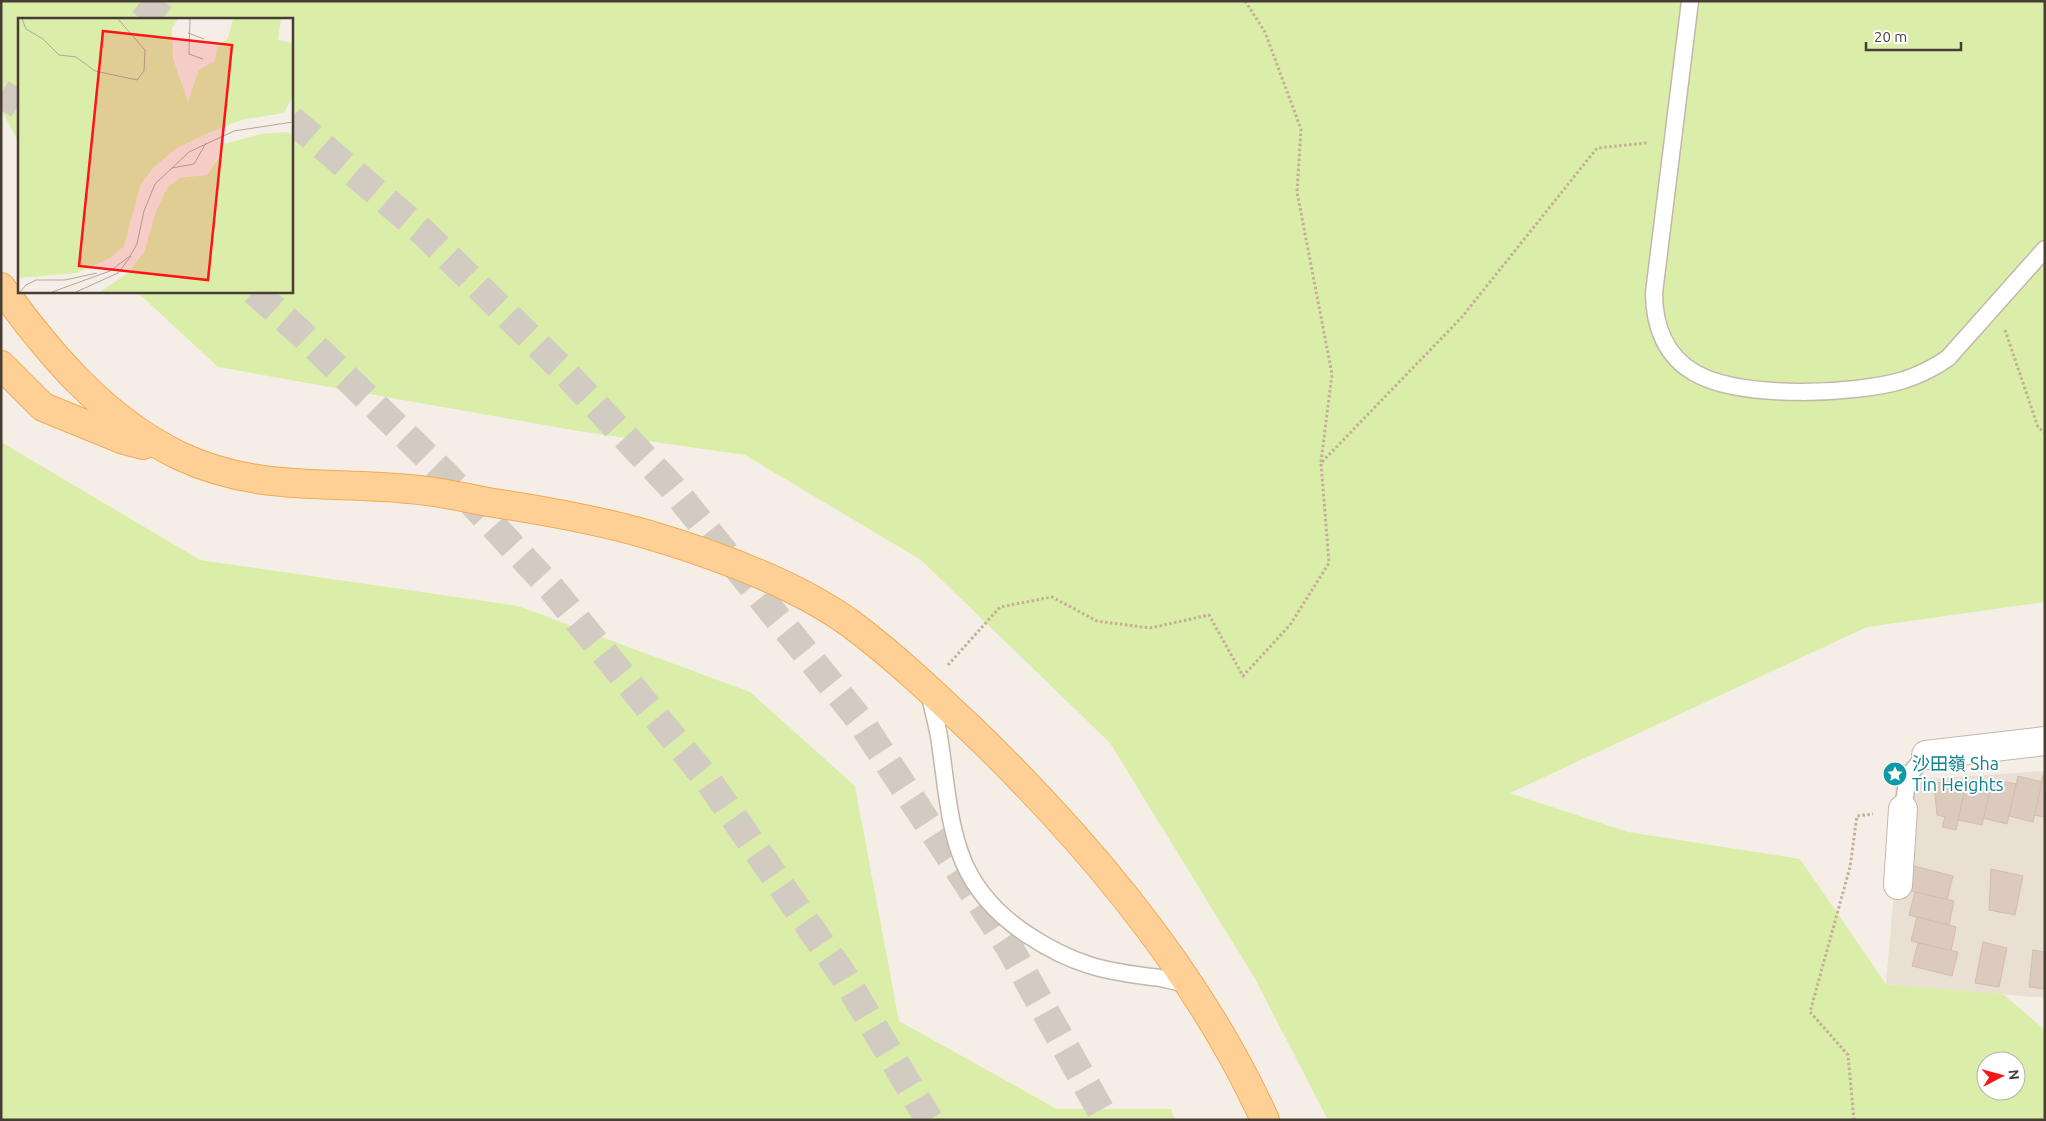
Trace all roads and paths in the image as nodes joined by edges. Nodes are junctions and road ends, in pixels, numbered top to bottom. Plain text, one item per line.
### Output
1 (1245, 1) edge
2 (1690, 1) edge
3 (1672, 141) junction
4 (2045, 249) edge
5 (1, 286) edge
6 (1996, 304) junction
7 (1, 365) edge
8 (2045, 433) edge
9 (179, 455) junction
10 (1321, 462) junction
11 (928, 688) junction
12 (2045, 741) edge
13 (1926, 755) joint
14 (1903, 809) junction
15 (1898, 885) dead end
16 (1189, 985) junction
17 (1265, 1120) edge
18 (1854, 1120) edge

1 - 10 path
2 - 3 lane
3 - 6 lane
3 - 10 path
4 - 6 lane
5 - 9 main road
6 - 8 path
7 - 9 main road
9 - 11 main road
10 - 11 path
11 - 16 main road
11 - 16 lane
12 - 13 street
13 - 14 lane
14 - 15 street
14 - 18 path
16 - 17 main road

